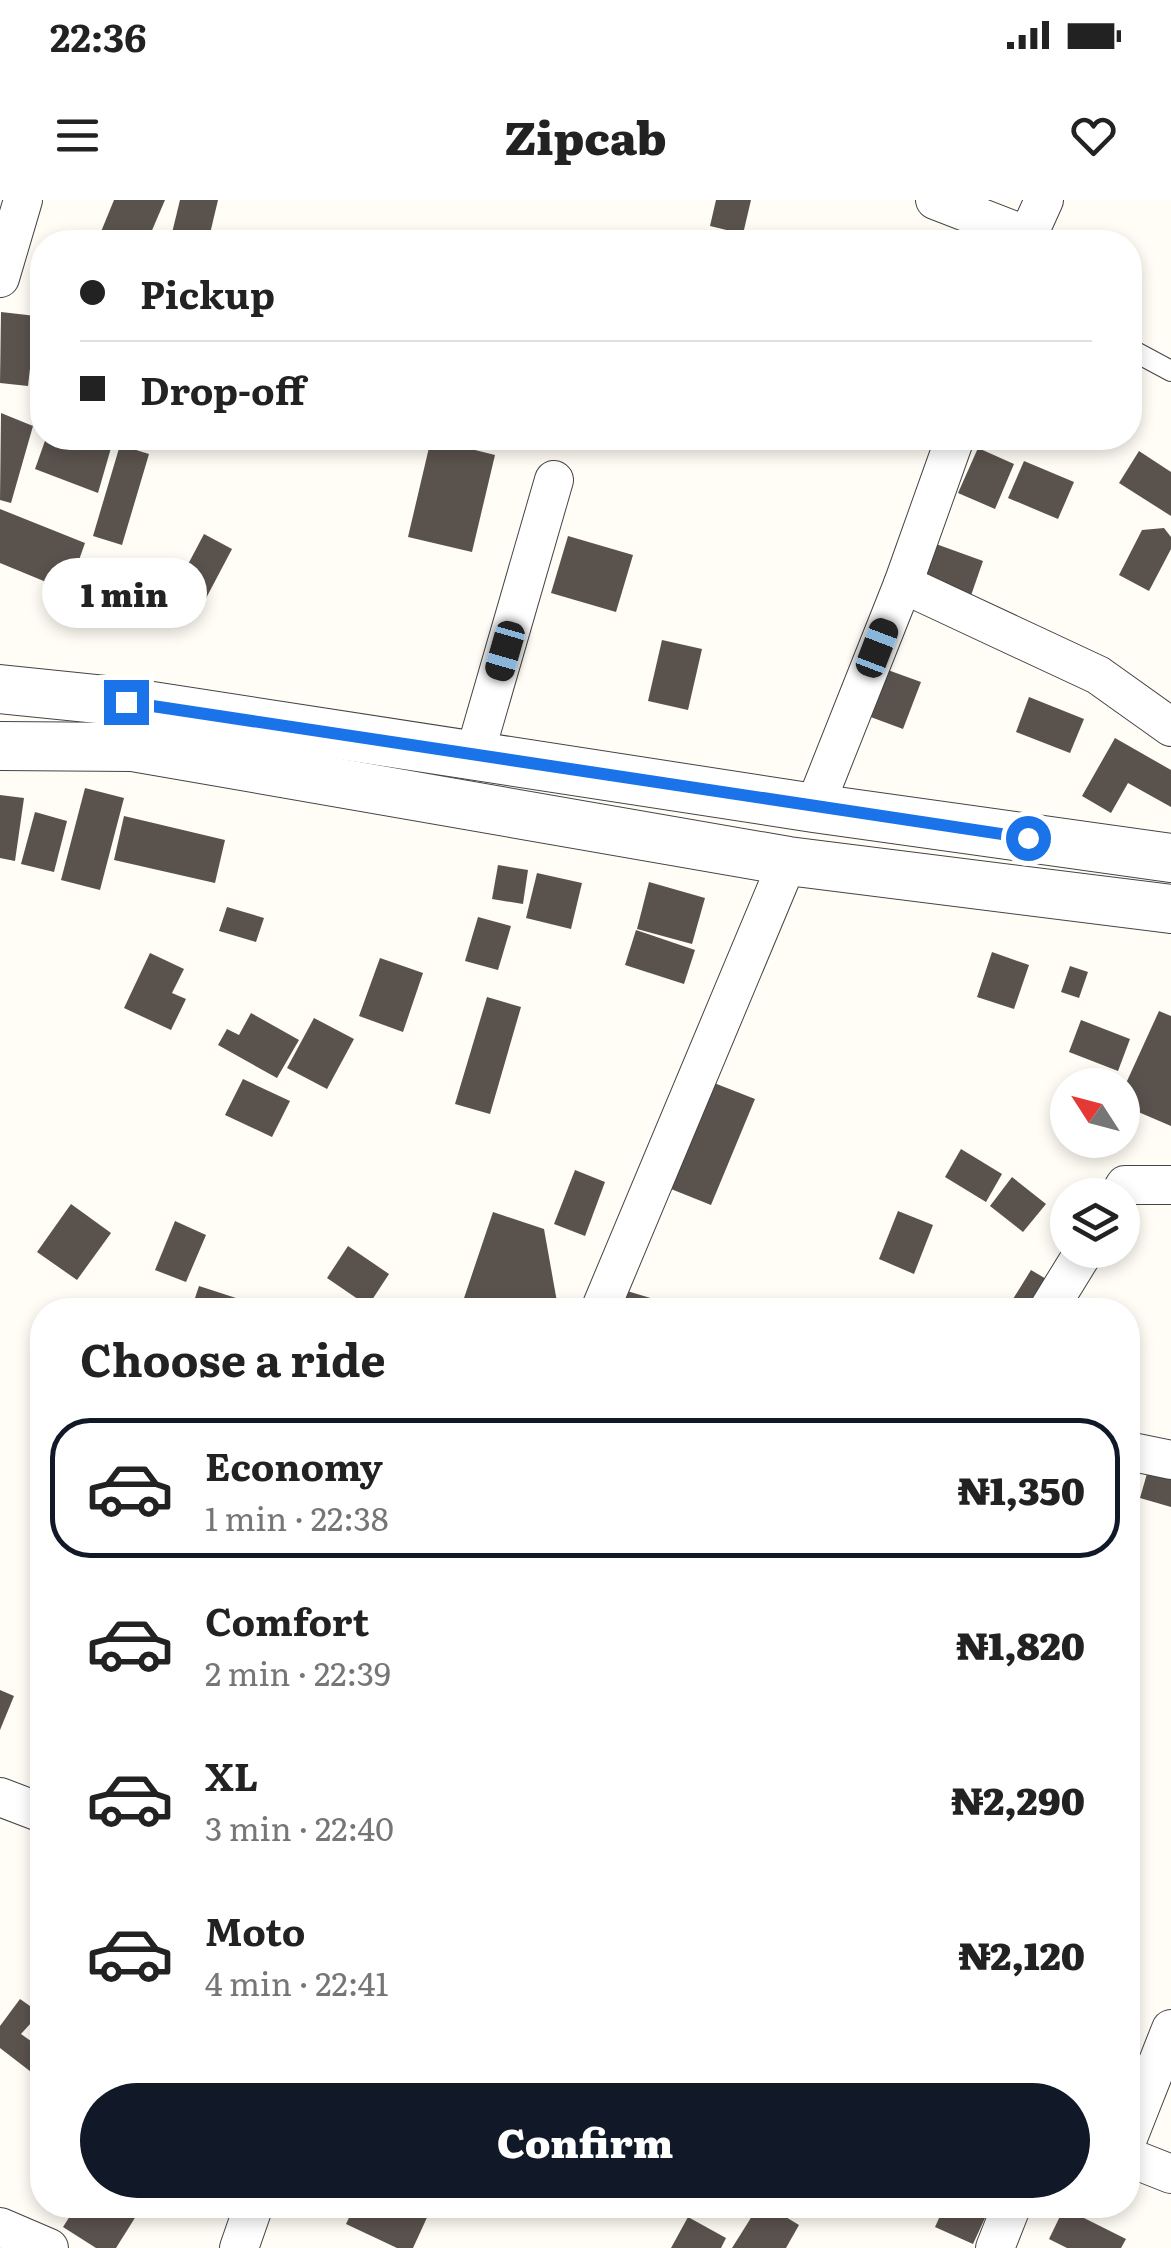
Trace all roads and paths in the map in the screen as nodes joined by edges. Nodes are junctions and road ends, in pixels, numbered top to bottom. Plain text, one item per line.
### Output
1 (23, 200) edge
2 (935, 200) edge
3 (1044, 200) edge
4 (1005, 230) edge
5 (1030, 230) edge
6 (0, 278) edge
7 (1142, 355) edge
8 (1171, 371) edge
9 (951, 450) edge
10 (554, 480) dead end
11 (902, 584) junction
12 (0, 689) edge
13 (1171, 727) edge
14 (0, 746) edge
15 (475, 753) junction
16 (814, 808) junction
17 (1171, 858) edge
18 (788, 862) junction
19 (1171, 910) edge
20 (1140, 1185) edge
21 (1171, 1185) edge
22 (1074, 1268) edge
23 (616, 1298) edge
24 (1055, 1298) edge
25 (1140, 1454) edge
26 (1171, 1460) edge
27 (0, 1797) edge
28 (30, 1808) edge
29 (1171, 2029) edge
30 (1140, 2108) edge
31 (1140, 2162) edge
32 (1171, 2174) edge
33 (249, 2218) edge
34 (1007, 2218) edge
35 (0, 2226) edge
36 (49, 2248) edge
37 (239, 2248) edge
38 (994, 2248) edge

1 - 6 street
2 - 4 street
3 - 5 street
7 - 8 lane
9 - 11 street
10 - 15 street
11 - 13 street
11 - 16 street
12 - 15 street
14 - 18 street
15 - 16 street
16 - 17 street
18 - 19 street
18 - 23 street
20 - 21 street
22 - 24 street
25 - 26 street
27 - 28 street
29 - 30 street
31 - 32 street
33 - 37 street
34 - 38 street
35 - 36 street

